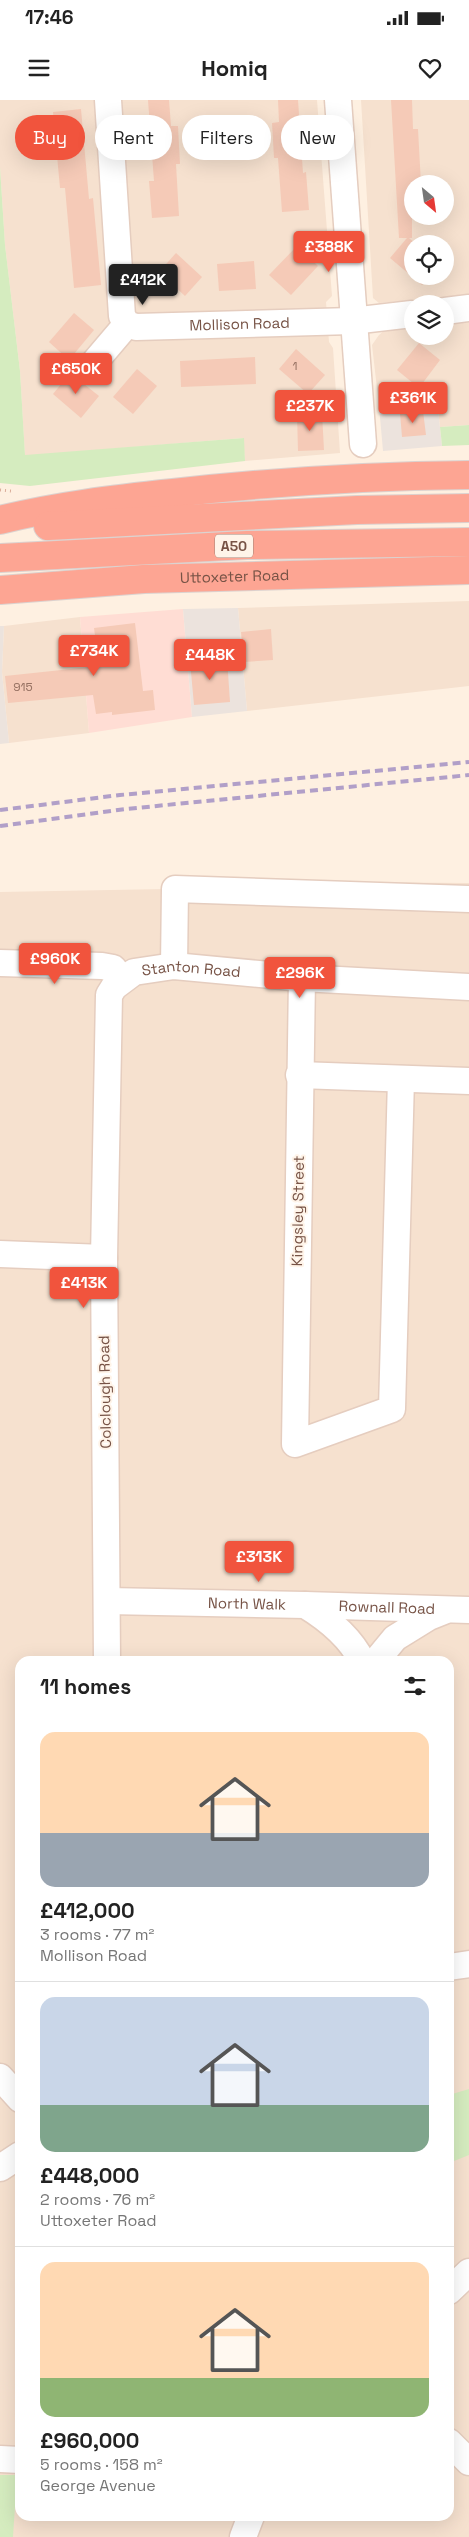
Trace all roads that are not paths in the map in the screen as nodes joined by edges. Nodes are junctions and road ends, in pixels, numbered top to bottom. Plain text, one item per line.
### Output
1 (108, 100) edge
2 (338, 100) edge
3 (469, 308) edge
4 (454, 310) edge
5 (404, 315) edge
6 (352, 321) junction
7 (127, 324) junction
8 (93, 364) dead end
9 (363, 444) dead end
10 (469, 474) edge
11 (469, 508) edge
12 (0, 520) edge
13 (0, 528) edge
14 (469, 542) edge
15 (0, 558) edge
16 (469, 570) edge
17 (0, 590) edge
18 (469, 899) edge
19 (0, 963) edge
20 (174, 966) junction
21 (302, 978) junction
22 (122, 979) junction
23 (469, 987) edge
24 (299, 1075) junction
25 (401, 1078) junction
26 (469, 1081) edge
27 (0, 1254) edge
28 (104, 1258) junction
29 (108, 1602) junction
30 (305, 1605) junction
31 (459, 1610) edge
32 (107, 1656) edge
33 (359, 1656) edge
34 (380, 1656) edge
35 (469, 1964) edge
36 (454, 1966) edge
37 (0, 2077) edge
38 (15, 2094) edge
39 (15, 2158) edge
40 (0, 2168) edge
41 (469, 2272) edge
42 (454, 2286) edge
43 (454, 2447) edge
44 (0, 2459) edge
45 (15, 2460) edge
46 (469, 2462) edge
47 (249, 2521) edge
48 (243, 2537) edge

1 - 7 street
2 - 6 street
3 - 4 street
5 - 6 street, Mollison Road
6 - 7 street, Mollison Road
6 - 9 street
7 - 8 street
10 - 12 highway
11 - 13 highway, A50
14 - 15 highway, A50
16 - 17 highway, Uttoxeter Road
18 - 20 street
19 - 22 street
20 - 21 street, Stanton Road
20 - 22 street, Stanton Road
21 - 23 street, Stanton Road
21 - 24 street, Kingsley Street
22 - 28 street, Colclough Road
24 - 25 street
24 - 25 street, Kingsley Street
25 - 26 street
27 - 28 street
28 - 29 street, Colclough Road
29 - 30 street, North Walk
29 - 32 street, Colclough Road
30 - 31 street, Rownall Road
30 - 33 street, North Walk
31 - 34 street
35 - 36 street
37 - 38 street
39 - 40 street
41 - 42 street
43 - 46 street
44 - 45 street
47 - 48 street

